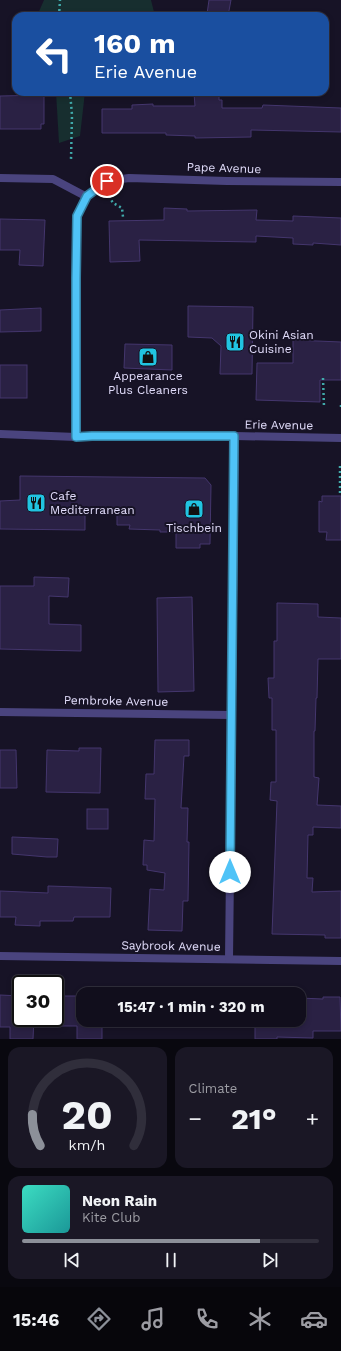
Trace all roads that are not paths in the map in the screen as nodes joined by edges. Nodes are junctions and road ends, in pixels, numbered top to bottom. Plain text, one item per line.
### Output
1 (0, 178) edge
2 (341, 182) edge
3 (87, 196) junction
4 (0, 434) edge
5 (234, 436) junction
6 (76, 437) junction
7 (341, 438) edge
8 (0, 712) edge
9 (231, 715) junction
10 (0, 956) edge
11 (229, 959) junction
12 (341, 961) edge

1 - 3 street
2 - 3 street, Pape Avenue
3 - 6 street
4 - 6 street, Erie Avenue
5 - 6 street, Erie Avenue
5 - 7 street, Erie Avenue
5 - 9 street
8 - 9 street, Pembroke Avenue
9 - 11 street
10 - 11 street, Saybrook Avenue
11 - 12 street, Saybrook Avenue

